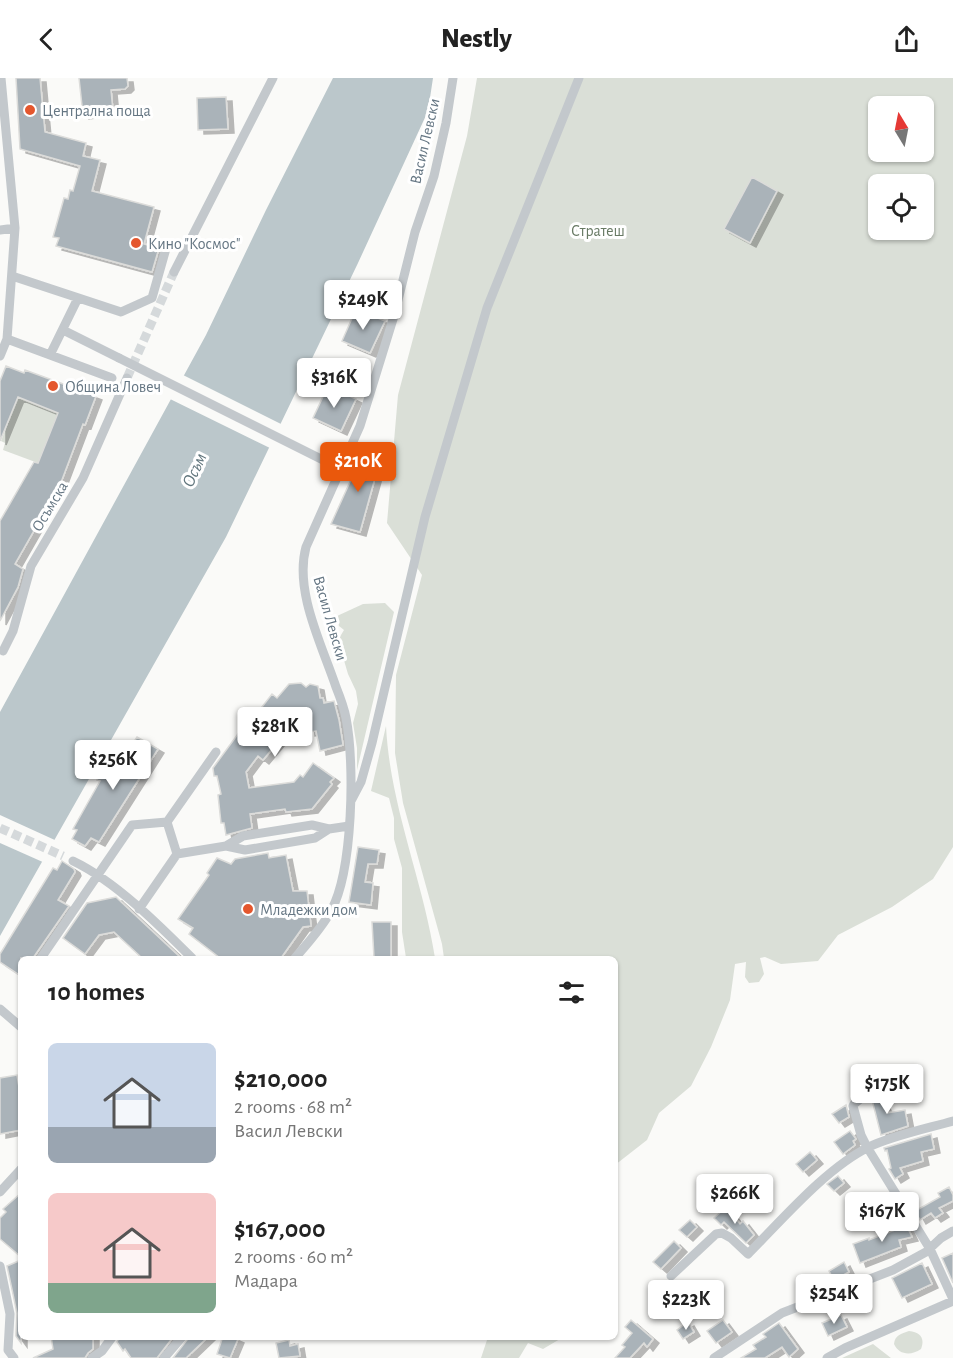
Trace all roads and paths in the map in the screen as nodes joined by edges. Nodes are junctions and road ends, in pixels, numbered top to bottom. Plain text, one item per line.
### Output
1 (273, 78) edge
2 (453, 78) edge
3 (579, 78) edge
4 (1, 80) edge
5 (15, 228) junction
6 (0, 230) edge
7 (167, 244) dead end
8 (174, 272) tunnel mouth
9 (12, 276) junction
10 (78, 298) junction
11 (63, 330) junction
12 (6, 339) junction
13 (50, 355) junction
14 (0, 356) edge
15 (112, 378) dead end
16 (127, 378) tunnel mouth
17 (323, 460) dead end
18 (3, 651) dead end
19 (216, 752) dead end
20 (350, 803) junction
21 (167, 822) junction
22 (349, 826) junction
23 (329, 829) junction
24 (226, 846) junction
25 (177, 854) junction
26 (73, 861) tunnel mouth
27 (97, 874) junction
28 (139, 909) junction
29 (42, 956) edge
30 (187, 956) edge
31 (297, 956) edge
32 (0, 1009) edge
33 (18, 1024) edge
34 (864, 1096) dead end
35 (953, 1121) edge
36 (867, 1147) junction
37 (18, 1172) edge
38 (0, 1192) edge
39 (953, 1231) edge
40 (930, 1248) junction
41 (0, 1266) edge
42 (670, 1276) dead end
43 (953, 1300) edge
44 (111, 1340) edge
45 (180, 1340) edge
46 (104, 1354) edge
47 (14, 1358) edge
48 (92, 1358) edge
49 (164, 1358) edge
50 (714, 1358) edge
51 (827, 1358) edge

1 - 8 street
2 - 20 street, Васил Левски
3 - 20 street
4 - 5 street
5 - 6 street
5 - 9 street
7 - 10 street
9 - 10 street
9 - 12 street
10 - 11 street
11 - 13 street
11 - 17 street, bridge
12 - 13 street
12 - 14 street
13 - 15 street
16 - 18 street, Осъмска
19 - 21 street
20 - 22 street, Васил Левски
21 - 25 street
21 - 27 street
22 - 23 street
22 - 31 street, Васил Левски
23 - 24 street
23 - 24 street
24 - 25 street
25 - 28 street
26 - 27 street
27 - 28 street
27 - 29 street
28 - 30 street
32 - 33 street
34 - 36 street
35 - 36 street
36 - 40 street
36 - 42 street
37 - 38 street
39 - 40 street
40 - 43 street
40 - 50 street
41 - 47 street
43 - 51 street
44 - 46 street
45 - 49 street
46 - 48 street

